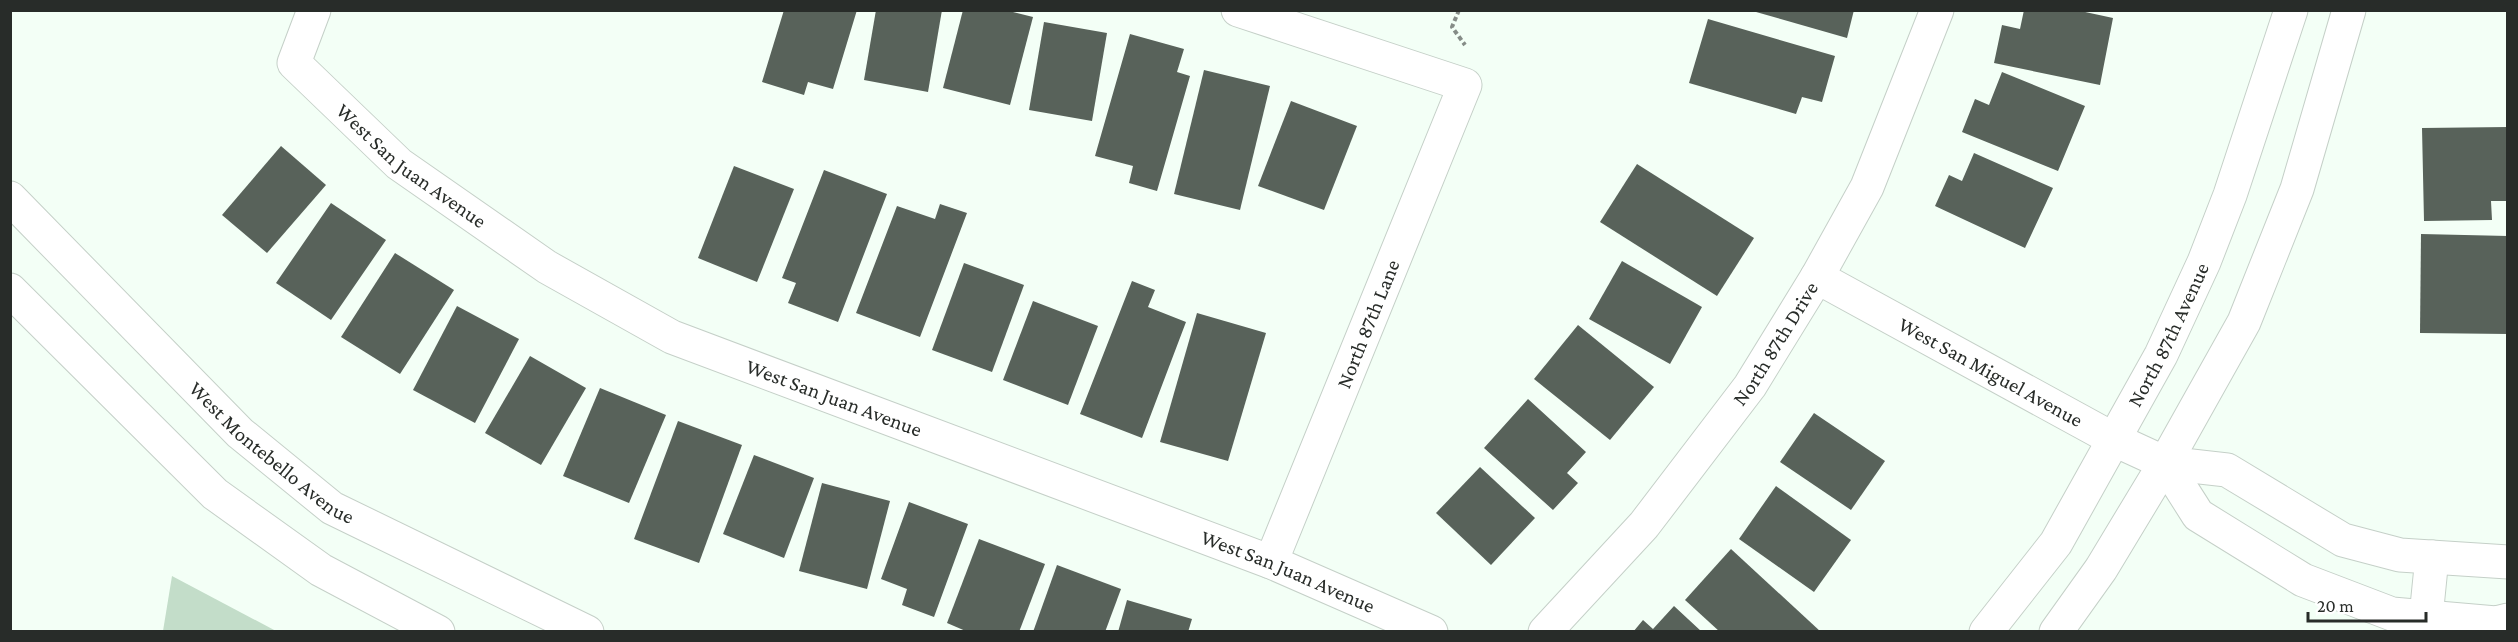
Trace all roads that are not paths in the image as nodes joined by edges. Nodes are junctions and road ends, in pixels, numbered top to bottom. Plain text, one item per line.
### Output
1 (314, 10) edge
2 (1238, 10) edge
3 (1937, 10) edge
4 (2291, 10) edge
5 (2349, 10) edge
6 (10, 198) edge
7 (1817, 277) junction
8 (10, 290) edge
9 (2115, 440) junction
10 (2165, 463) junction
11 (2432, 557) junction
12 (1271, 562) junction
13 (2508, 562) edge
14 (2426, 617) junction
15 (2508, 620) edge
16 (438, 632) edge
17 (587, 632) edge
18 (1431, 632) edge
19 (1545, 632) edge
20 (1986, 632) edge
21 (2056, 632) edge

1 - 12 street, West San Juan Avenue
2 - 12 street, North 87th Lane
3 - 7 street, North 87th Drive
4 - 9 street, North 87th Avenue
5 - 10 street
6 - 17 street, West Montebello Avenue
7 - 9 street, West San Miguel Avenue
7 - 19 street, North 87th Drive
8 - 16 street
9 - 10 street, West San Miguel Avenue
9 - 20 street, North 87th Avenue
10 - 11 street, West San Miguel Avenue
10 - 14 street
10 - 21 street
11 - 13 street, West San Miguel Avenue
11 - 14 street
12 - 18 street, West San Juan Avenue
14 - 15 street

